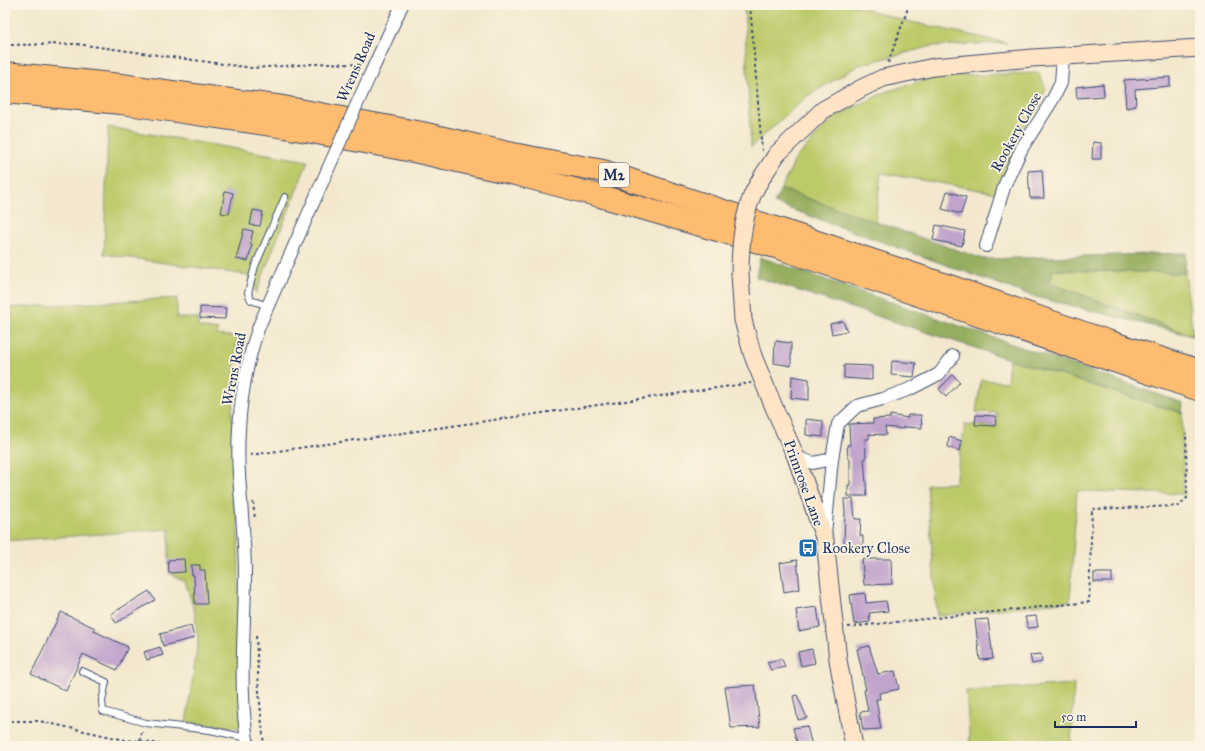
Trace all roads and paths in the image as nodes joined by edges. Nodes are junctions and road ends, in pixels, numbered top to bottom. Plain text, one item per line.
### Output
1 (402, 5) edge
2 (750, 5) edge
3 (907, 5) edge
4 (5, 45) edge
5 (1200, 48) edge
6 (1063, 56) junction
7 (372, 70) junction
8 (5, 74) edge
9 (883, 78) junction
10 (5, 92) edge
11 (764, 174) junction
12 (285, 198) dead end
13 (986, 246) dead end
14 (268, 306) junction
15 (953, 356) dead end
16 (1200, 371) edge
17 (764, 381) junction
18 (1200, 390) edge
19 (1186, 433) dead end
20 (239, 456) junction
21 (796, 457) junction
22 (832, 459) junction
23 (825, 540) junction
24 (835, 628) junction
25 (82, 671) dead end
26 (5, 721) edge
27 (248, 742) edge
28 (183, 746) edge
29 (854, 746) edge

1 - 7 street, Wrens Road
2 - 11 path
3 - 9 path
4 - 7 path
5 - 6 street, Primrose Lane
6 - 9 street, Primrose Lane
6 - 13 street, Rookery Close
7 - 14 street, Wrens Road, bridge
8 - 16 highway, M2
9 - 11 street, Primrose Lane
10 - 18 highway, M2
11 - 17 street, Primrose Lane, bridge
12 - 14 lane
14 - 20 street, Wrens Road
15 - 22 street
17 - 20 path
17 - 21 street, Primrose Lane
19 - 24 path
20 - 27 street, Wrens Road
21 - 22 street
21 - 23 street, Primrose Lane
22 - 23 street
23 - 24 street, Primrose Lane
24 - 29 street, Primrose Lane
25 - 27 lane
26 - 28 path

